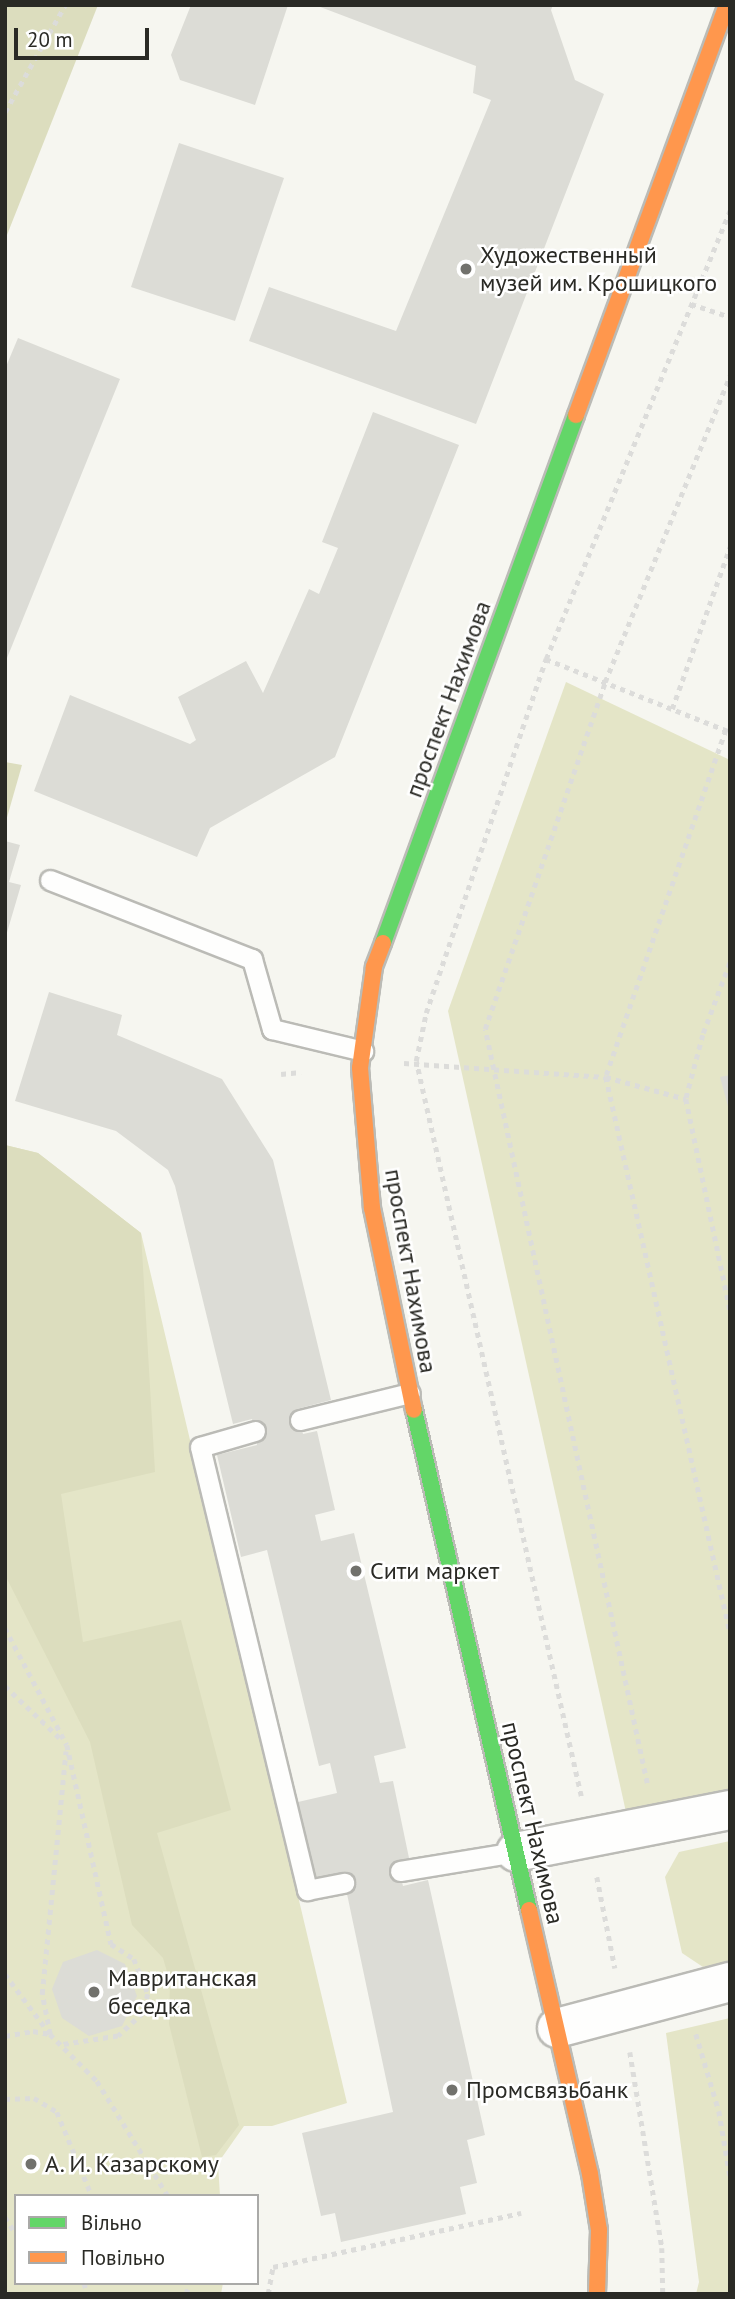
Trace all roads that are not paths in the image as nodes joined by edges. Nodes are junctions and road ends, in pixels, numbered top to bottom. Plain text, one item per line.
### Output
1 (727, 5) edge
2 (50, 880) dead end
3 (362, 1059) junction
4 (410, 1393) junction
5 (300, 1420) dead end
6 (255, 1431) dead end
7 (730, 1810) edge
8 (516, 1853) junction
9 (400, 1871) dead end
10 (344, 1883) dead end
11 (730, 1982) edge
12 (557, 2028) junction
13 (597, 2294) edge

1 - 3 main road, проспект Нахимова
2 - 3 lane
3 - 4 main road, проспект Нахимова
4 - 5 lane
4 - 8 main road, проспект Нахимова
6 - 10 lane
7 - 8 street
8 - 9 lane
8 - 12 main road, проспект Нахимова
11 - 12 street
12 - 13 main road, проспект Нахимова

